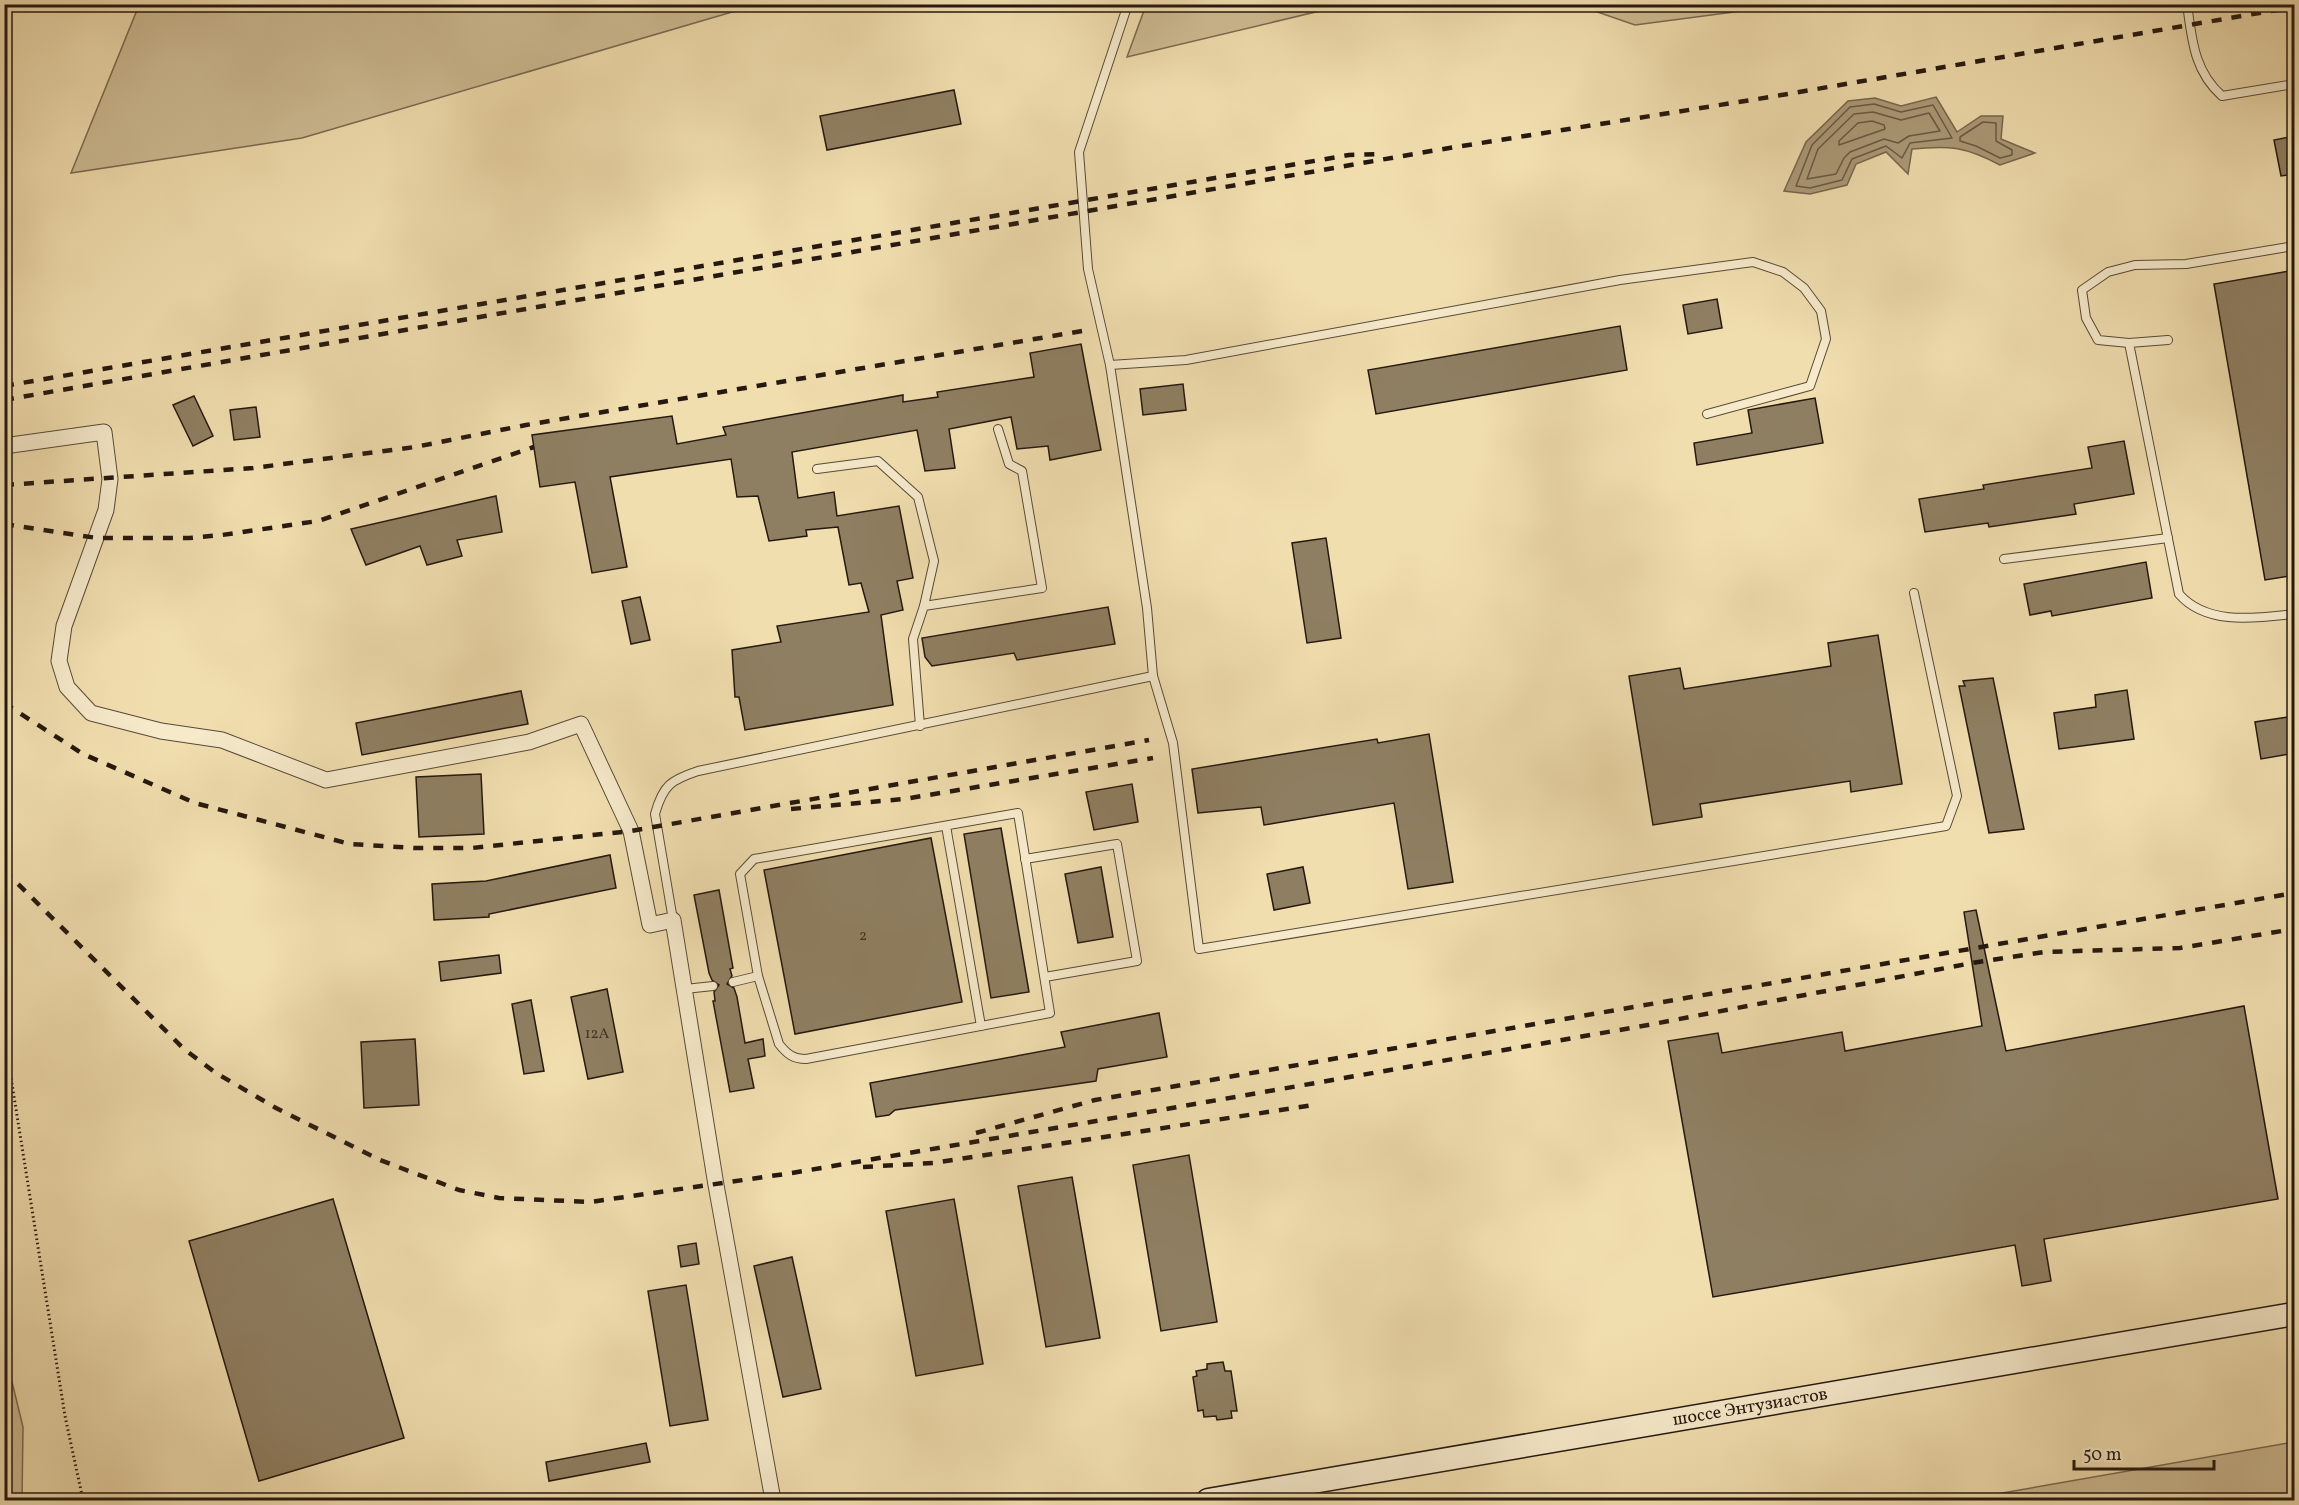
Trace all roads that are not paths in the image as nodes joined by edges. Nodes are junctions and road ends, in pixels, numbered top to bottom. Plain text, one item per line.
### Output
1 (1128, 4) edge
2 (2187, 4) edge
3 (2295, 84) edge
4 (2295, 246) edge
5 (2168, 340) dead end
6 (2129, 343) junction
7 (1110, 364) junction
8 (1707, 414) dead end
9 (998, 429) dead end
10 (4, 446) edge
11 (817, 469) dead end
12 (2168, 538) junction
13 (2004, 559) dead end
14 (1914, 593) dead end
15 (924, 606) junction
16 (2295, 614) edge
17 (1153, 676) junction
18 (920, 726) junction
19 (946, 826) junction
20 (1025, 859) junction
21 (673, 920) junction
22 (758, 976) junction
23 (1045, 977) junction
24 (733, 982) dead end
25 (712, 986) dead end
26 (685, 989) junction
27 (981, 1026) junction
28 (2295, 1314) edge
29 (773, 1500) edge
30 (1208, 1500) edge

1 - 7 lane
2 - 3 lane
4 - 6 lane
5 - 6 lane
6 - 12 lane
7 - 8 lane
7 - 17 lane
9 - 15 lane
10 - 21 street
11 - 15 lane
12 - 13 lane
12 - 16 lane
14 - 17 lane
15 - 18 lane
17 - 18 lane
18 - 21 lane
19 - 20 lane
19 - 22 lane
19 - 27 lane
20 - 23 lane
20 - 23 lane
21 - 26 street
22 - 24 lane
22 - 27 lane
23 - 27 lane
25 - 26 lane
26 - 29 street
28 - 30 main road, шоссе Энтузиастов

